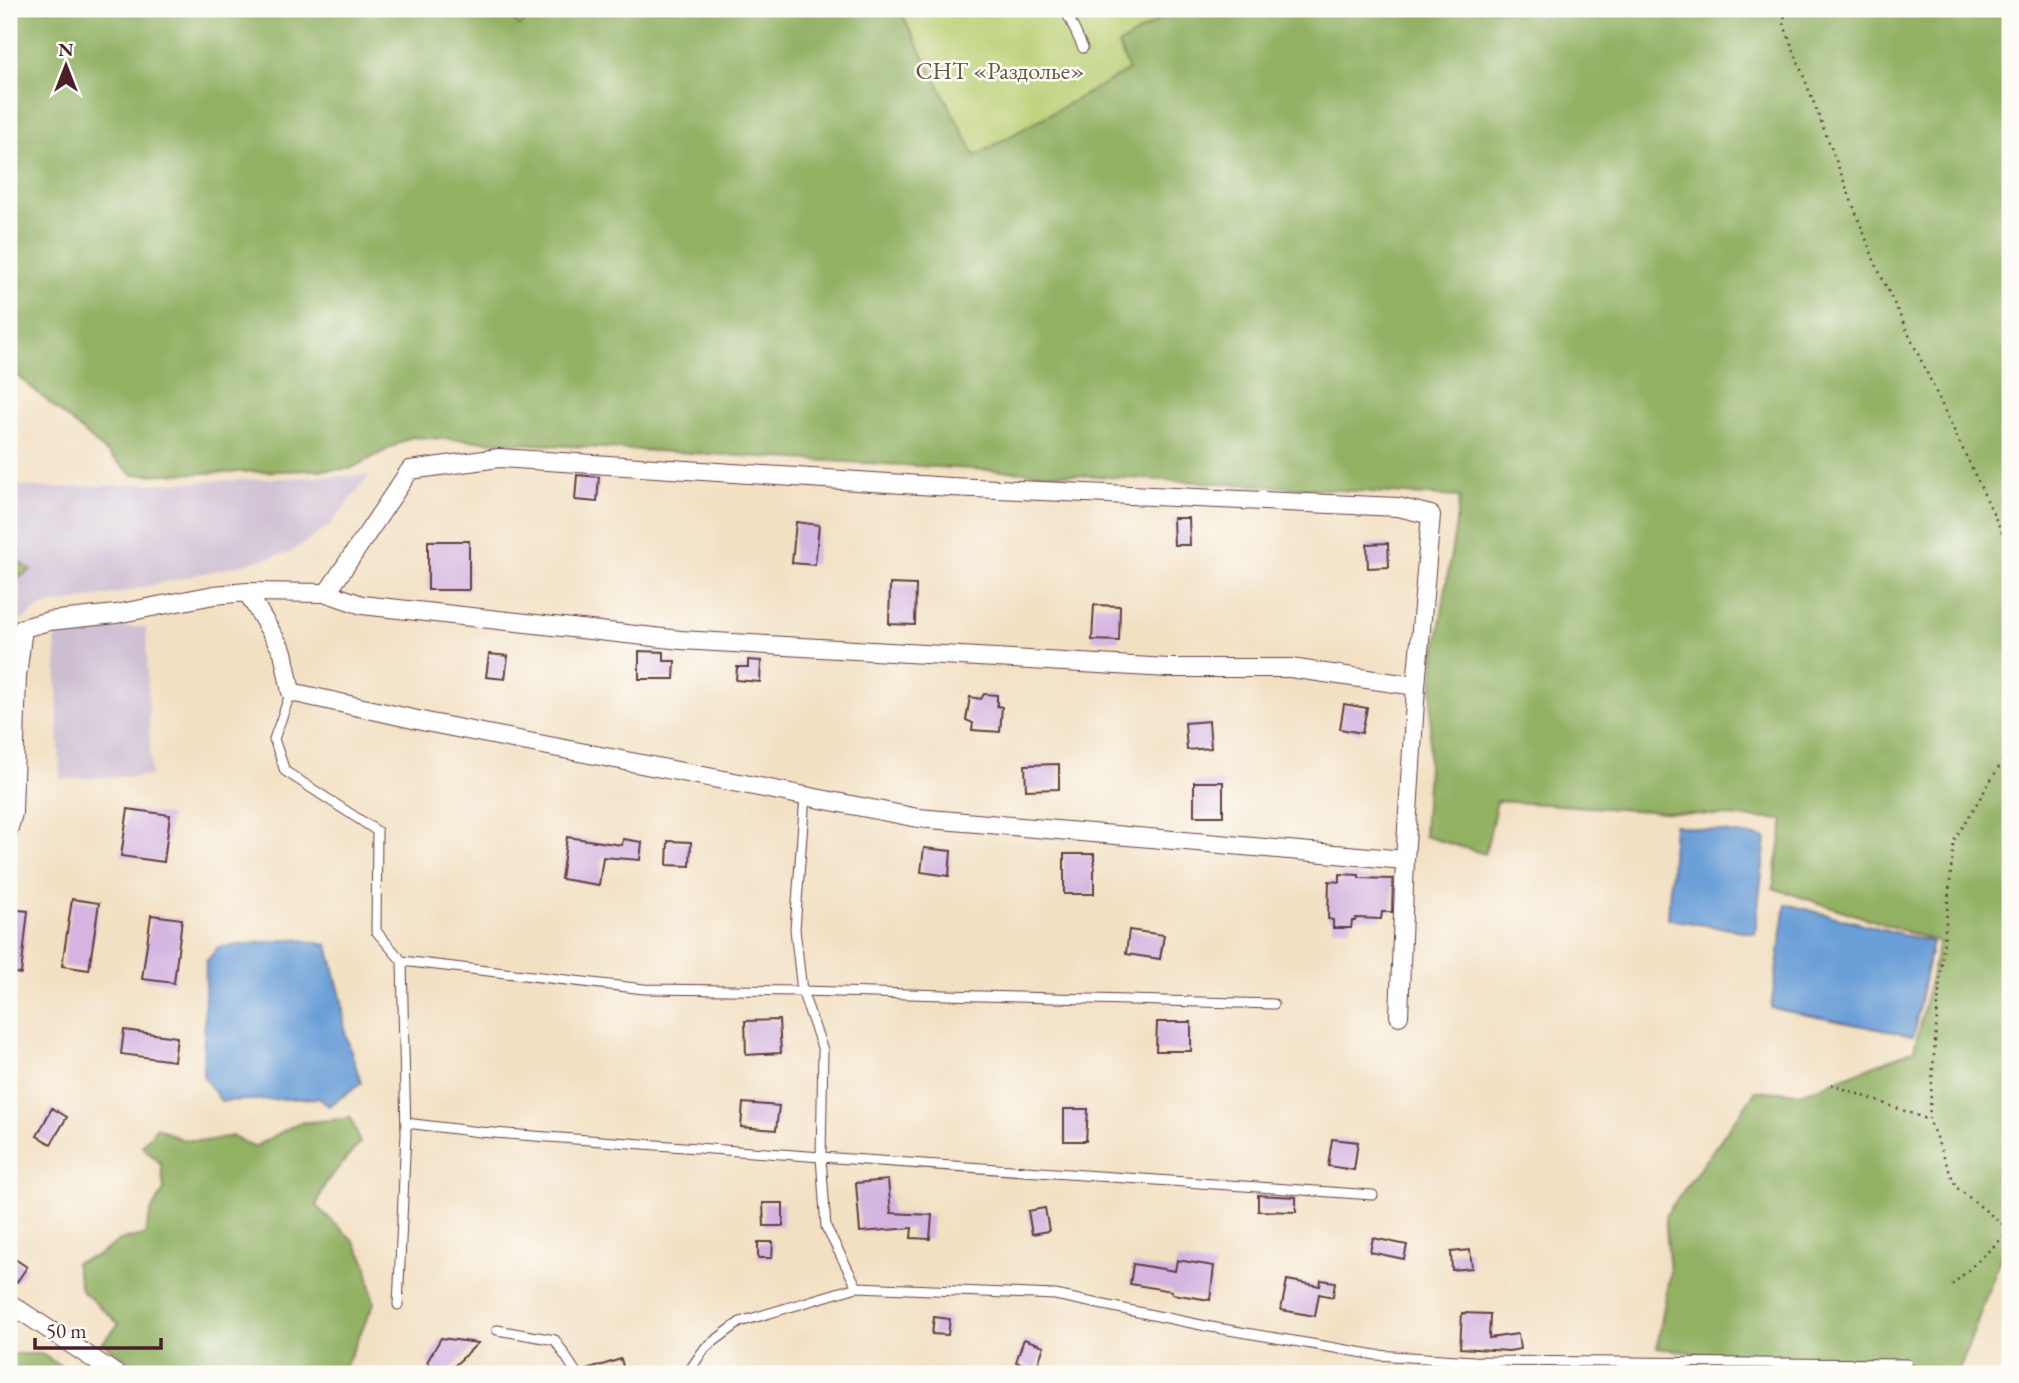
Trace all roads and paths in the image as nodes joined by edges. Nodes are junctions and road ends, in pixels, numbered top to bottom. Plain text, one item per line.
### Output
1 (1065, 9) edge
2 (1785, 9) edge
3 (1083, 48) dead end
4 (2010, 548) edge
5 (247, 592) junction
6 (327, 593) junction
7 (2010, 634) edge
8 (2010, 684) edge
9 (1416, 687) junction
10 (291, 692) junction
11 (805, 796) junction
12 (9, 828) edge
13 (1405, 860) junction
14 (402, 961) junction
15 (802, 991) junction
16 (1274, 1004) dead end
17 (1399, 1016) dead end
18 (1831, 1084) dead end
19 (1929, 1120) junction
20 (406, 1123) junction
21 (821, 1157) junction
22 (1373, 1195) dead end
23 (2010, 1231) edge
24 (1952, 1285) dead end
25 (857, 1287) junction
26 (9, 1303) edge
27 (398, 1305) dead end
28 (497, 1330) dead end
29 (1475, 1361) junction
30 (1907, 1364) dead end
31 (116, 1374) edge
32 (577, 1374) edge
33 (687, 1374) edge
34 (1471, 1374) edge

1 - 3 lane
2 - 4 path
4 - 7 path
5 - 6 street
5 - 10 street
5 - 12 street
6 - 9 street
6 - 9 street
8 - 19 path
9 - 13 street
10 - 11 street
10 - 14 lane
11 - 13 street
11 - 15 lane
13 - 17 street
14 - 15 lane
14 - 20 lane
15 - 16 lane
15 - 21 lane
18 - 19 path
19 - 23 path
20 - 21 lane
20 - 27 lane
21 - 22 lane
21 - 25 lane
23 - 24 path
25 - 29 lane
25 - 33 lane
26 - 31 street
28 - 32 lane
29 - 30 lane
29 - 34 lane

